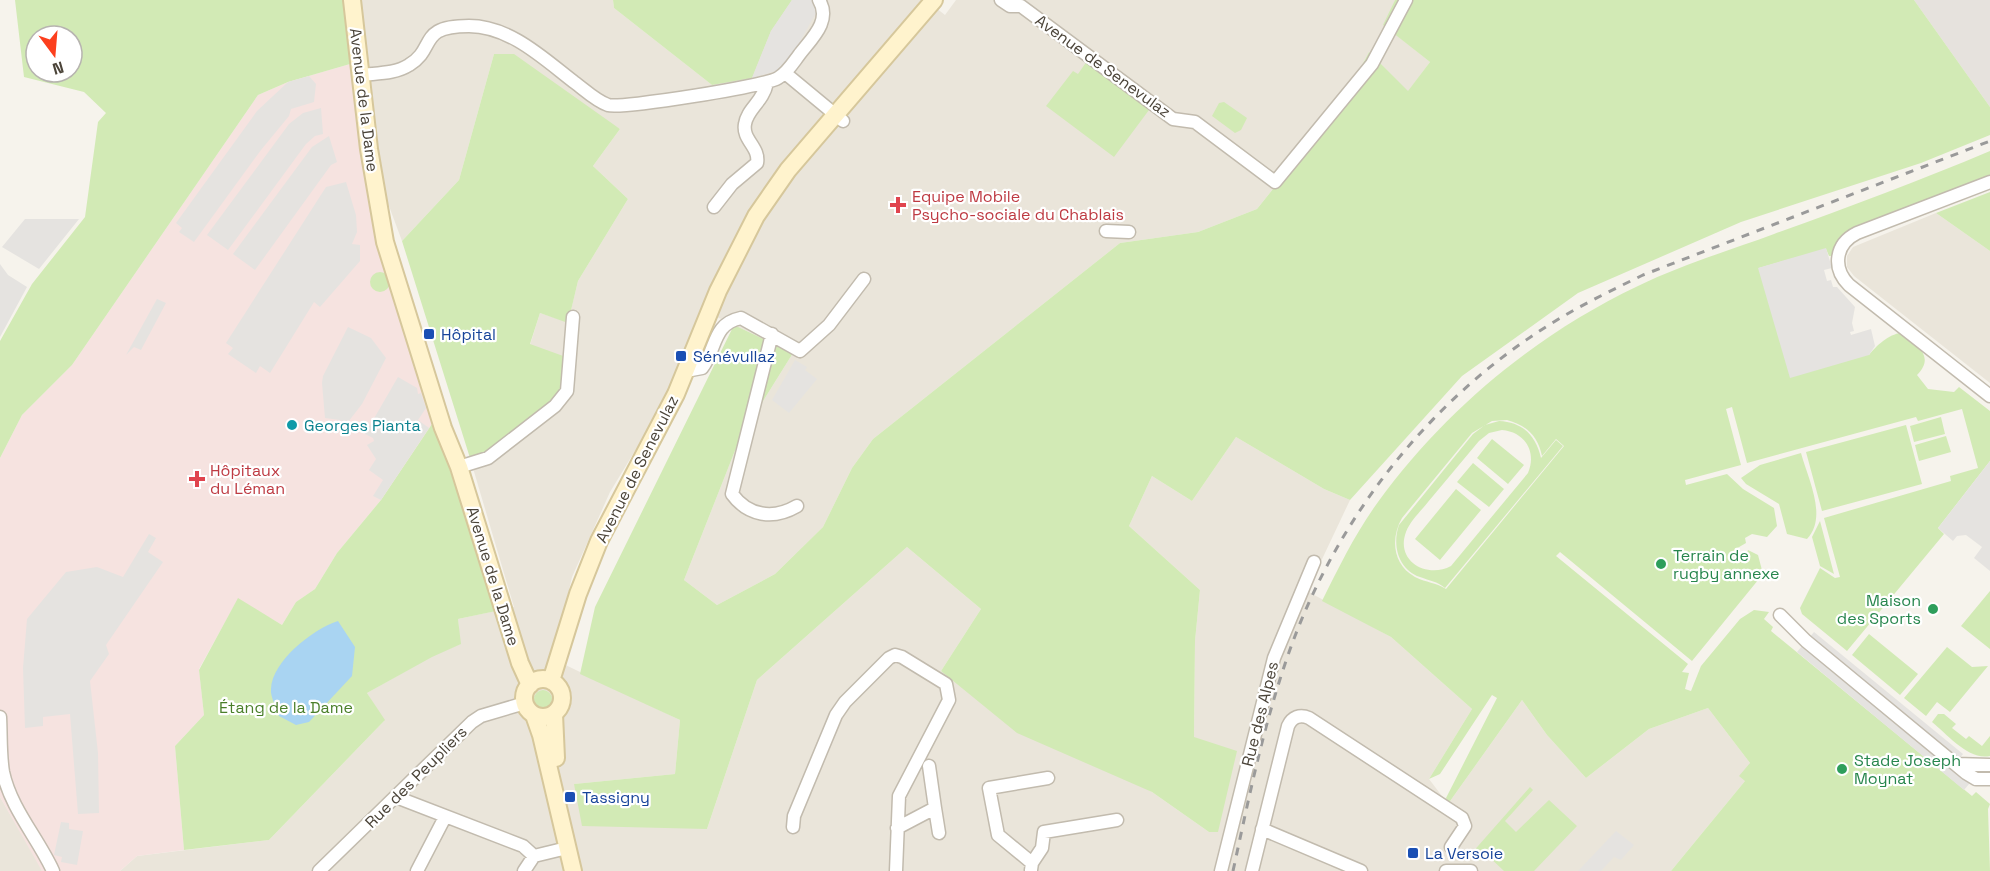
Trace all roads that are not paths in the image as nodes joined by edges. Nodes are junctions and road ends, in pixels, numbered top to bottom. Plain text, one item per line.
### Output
1 (352, 0) edge
2 (819, 0) edge
3 (934, 0) edge
4 (946, 0) edge
5 (1001, 0) edge
6 (1406, 0) edge
7 (1020, 3) edge
8 (785, 73) junction
9 (361, 75) junction
10 (767, 83) junction
11 (839, 118) junction
12 (1990, 182) edge
13 (714, 207) dead end
14 (1106, 231) dead end
15 (1129, 232) dead end
16 (864, 279) dead end
17 (573, 317) dead end
18 (772, 334) junction
19 (686, 371) junction
20 (1990, 396) edge
21 (459, 467) junction
22 (796, 506) dead end
23 (1314, 562) dead end
24 (1780, 615) dead end
25 (551, 681) junction
26 (530, 685) junction
27 (529, 709) junction
28 (554, 714) junction
29 (0, 717) edge
30 (1990, 765) edge
31 (929, 766) dead end
32 (1976, 773) junction
33 (1048, 778) dead end
34 (1990, 779) edge
35 (396, 797) junction
36 (935, 808) junction
37 (560, 816) junction
38 (444, 817) junction
39 (1117, 820) dead end
40 (793, 827) dead end
41 (897, 828) junction
42 (1262, 829) junction
43 (939, 833) dead end
44 (1451, 847) dead end
45 (567, 848) junction
46 (528, 864) edge
47 (1032, 867) edge
48 (53, 871) edge
49 (319, 871) edge
50 (417, 871) edge
51 (573, 871) edge
52 (896, 871) edge
53 (1221, 871) edge
54 (1252, 871) edge
55 (1361, 871) edge
56 (1446, 871) edge
57 (1471, 871) edge

1 - 9 main road, Avenue de la Dame
2 - 8 street
3 - 11 main road, Avenue de Senevulaz
4 - 11 main road, Avenue de Senevulaz
5 - 7 street, Avenue de Senevulaz
6 - 7 street, Avenue de Senevulaz
8 - 10 street
8 - 11 street
9 - 10 street
9 - 21 main road, Avenue de la Dame
10 - 13 street
11 - 19 main road, Avenue de Senevulaz
12 - 20 street
14 - 15 street
16 - 18 street
17 - 21 street
18 - 19 street
18 - 22 street
19 - 25 main road, Avenue de Senevulaz
21 - 26 main road, Avenue de la Dame
23 - 53 street, Rue des Alpes
24 - 32 street
25 - 26 main road
25 - 28 main road
26 - 27 main road
27 - 28 main road
27 - 35 street, Rue des Peupliers
27 - 37 main road
28 - 37 main road
29 - 48 street
30 - 32 street
31 - 36 street
32 - 34 street
33 - 47 street
35 - 38 street
35 - 49 street, Rue des Peupliers
36 - 41 street
36 - 43 street
37 - 45 main road
38 - 46 street
38 - 50 street
39 - 47 street
40 - 41 street
41 - 52 street
42 - 44 street
42 - 54 street
42 - 55 street
45 - 46 street
45 - 51 main road
56 - 57 street

